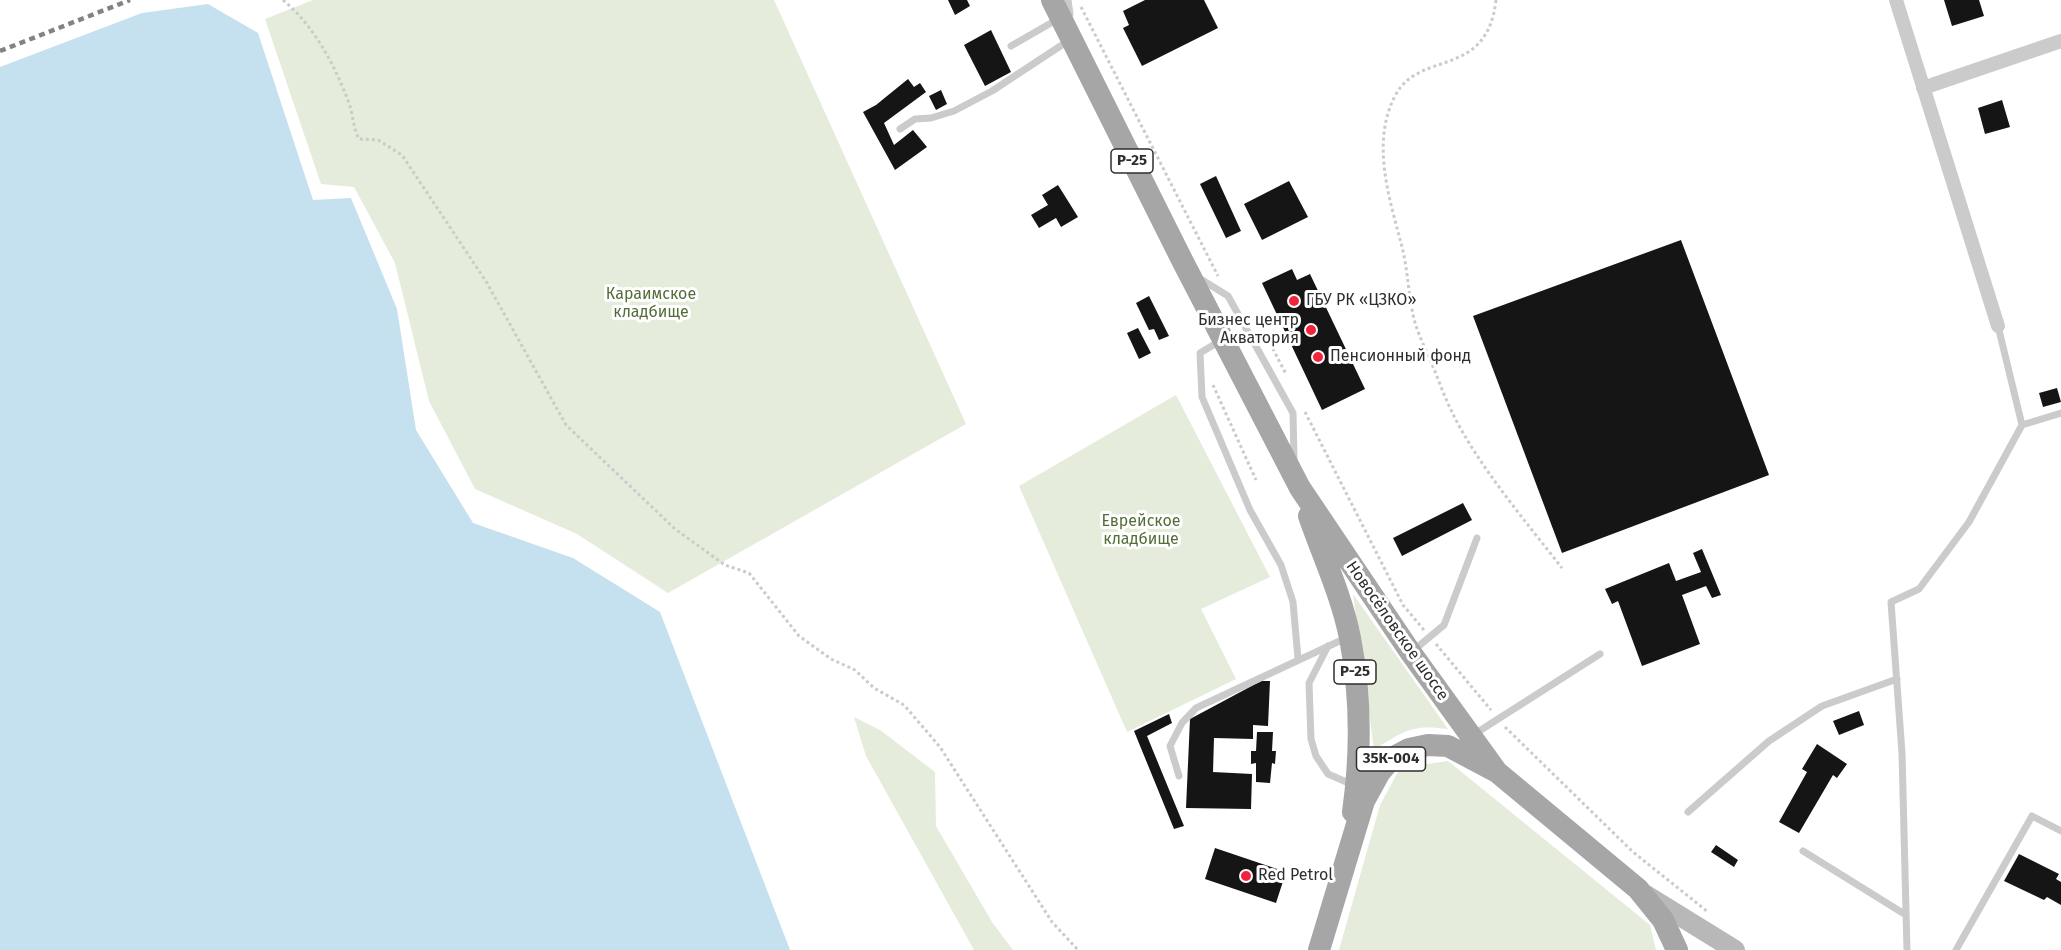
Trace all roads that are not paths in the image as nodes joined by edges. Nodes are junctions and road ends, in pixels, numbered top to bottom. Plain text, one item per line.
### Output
1 (1896, 0) edge
2 (1060, 6) edge
3 (1071, 39) junction
4 (2061, 41) edge
5 (1011, 46) dead end
6 (1082, 62) junction
7 (1923, 88) junction
8 (900, 129) dead end
9 (1187, 270) junction
10 (1998, 326) joint
11 (1222, 339) junction
12 (2061, 413) edge
13 (2022, 425) junction
14 (1297, 484) junction
15 (1477, 538) dead end
16 (1349, 636) junction
17 (1328, 645) junction
18 (1411, 653) junction
19 (1600, 654) dead end
20 (1298, 659) junction
21 (1897, 679) junction
22 (1472, 736) junction
23 (1497, 772) junction
24 (1179, 776) dead end
25 (1357, 786) junction
26 (1688, 812) dead end
27 (2061, 831) edge
28 (1803, 851) dead end
29 (1345, 864) junction
30 (1638, 890) junction
31 (1906, 915) junction
32 (1319, 950) edge
33 (1677, 950) edge
34 (1735, 950) edge
35 (1907, 950) edge
36 (1956, 950) edge

1 - 7 street
2 - 3 main road, Новосёловское шоссе / Р-25
2 - 5 lane
2 - 6 lane
3 - 6 main road, Новосёловское шоссе / Р-25
3 - 8 lane
4 - 7 street
6 - 9 main road, Новосёловское шоссе / Р-25
7 - 10 street
9 - 11 main road, Новосёловское шоссе / Р-25
9 - 14 lane
10 - 13 lane
11 - 14 main road, Новосёловское шоссе / Р-25
11 - 20 lane
12 - 13 lane
13 - 21 lane
14 - 16 main road, Новосёловское шоссе / Р-25
14 - 18 main road, Новосёловское шоссе / Р-25
15 - 18 lane
16 - 17 lane
16 - 25 main road, Новосёловское шоссе / Р-25
17 - 20 lane
17 - 25 lane
18 - 22 main road, Новосёловское шоссе / Р-25
19 - 22 lane
20 - 24 lane
21 - 26 lane
21 - 31 lane
22 - 23 main road, Новосёловское шоссе / Р-25
23 - 29 main road, 35К-004
23 - 30 main road, 35К-004
25 - 29 main road, Новосёловское шоссе / Р-25
27 - 36 lane
28 - 31 lane
29 - 32 main road, 35К-004
30 - 33 main road, 35К-004
30 - 34 main road
31 - 35 lane

